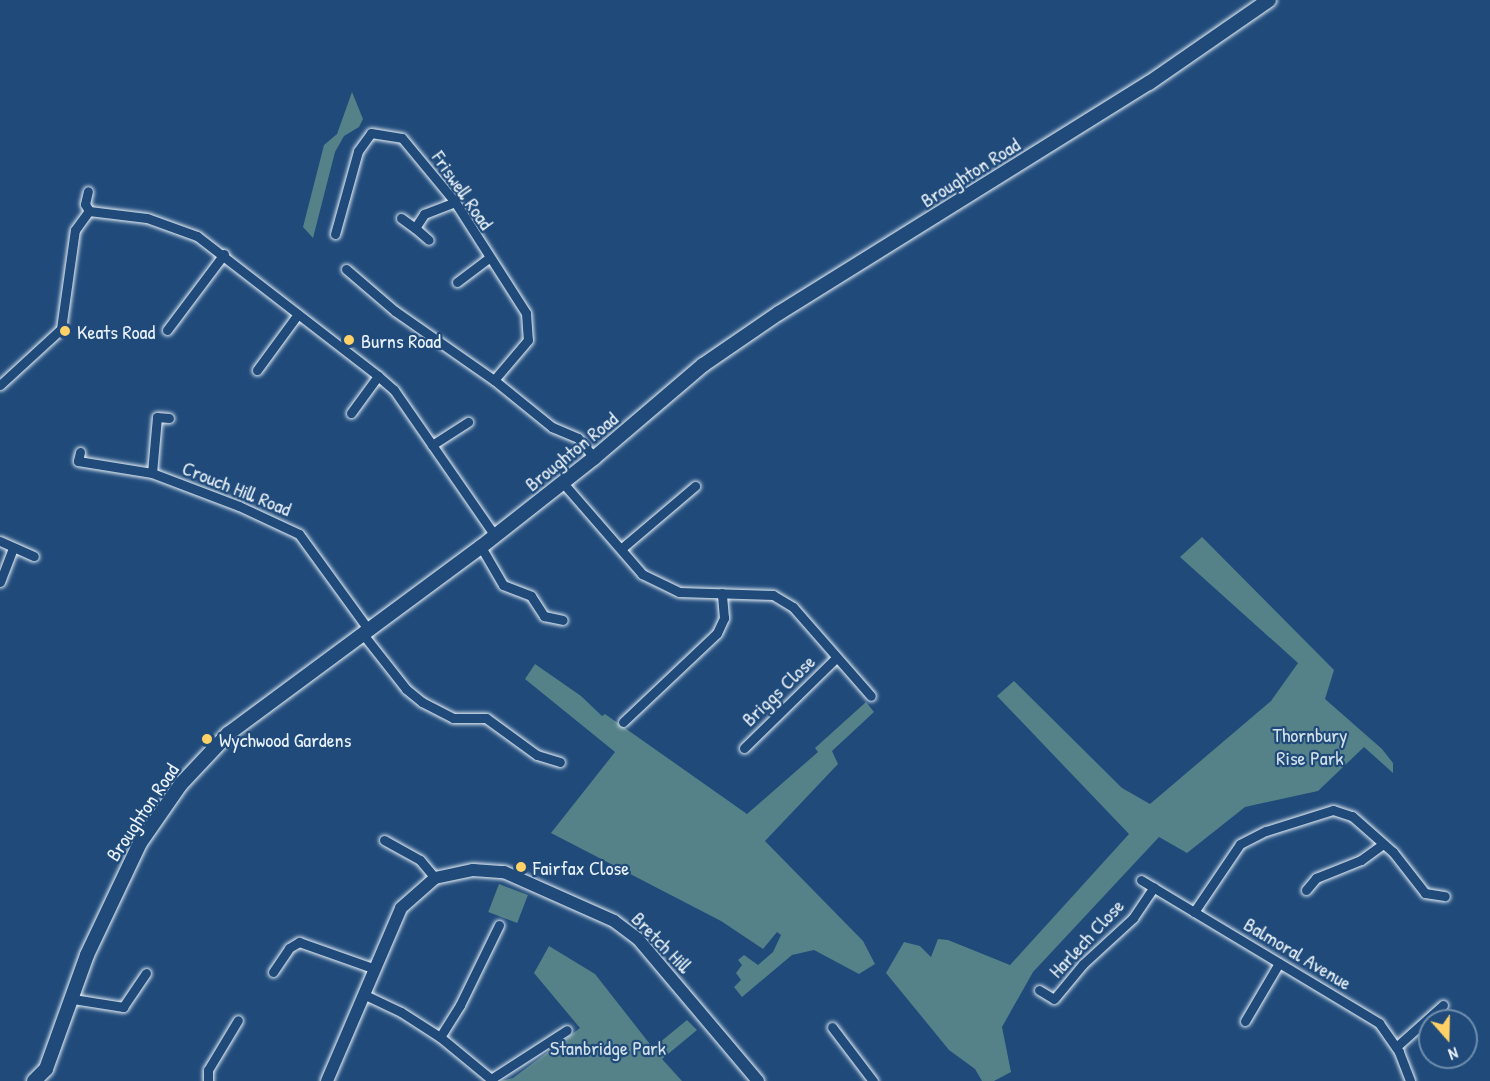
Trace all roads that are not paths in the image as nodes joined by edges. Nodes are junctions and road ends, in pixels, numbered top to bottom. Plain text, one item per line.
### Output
1 (1269, 0) edge
2 (88, 191) dead end
3 (455, 202) junction
4 (89, 211) junction
5 (401, 218) dead end
6 (415, 228) junction
7 (335, 234) dead end
8 (429, 240) dead end
9 (224, 254) junction
10 (488, 259) junction
11 (346, 269) dead end
12 (457, 282) dead end
13 (298, 314) junction
14 (167, 330) dead end
15 (257, 370) dead end
16 (378, 376) junction
17 (494, 380) junction
18 (0, 385) edge
19 (351, 413) dead end
20 (169, 418) dead end
21 (468, 422) dead end
22 (432, 445) junction
23 (80, 452) dead end
24 (594, 458) junction
25 (152, 473) junction
26 (563, 483) junction
27 (695, 486) dead end
28 (495, 536) junction
29 (0, 541) edge
30 (13, 548) junction
31 (481, 548) junction
32 (622, 548) junction
33 (34, 556) dead end
34 (0, 582) edge
35 (722, 593) junction
36 (563, 620) dead end
37 (365, 631) junction
38 (837, 658) junction
39 (871, 696) dead end
40 (623, 722) dead end
41 (744, 748) dead end
42 (560, 762) dead end
43 (384, 840) dead end
44 (1383, 844) junction
45 (435, 878) junction
46 (1142, 880) dead end
47 (1154, 887) junction
48 (1306, 890) dead end
49 (1445, 896) dead end
50 (1194, 912) junction
51 (500, 925) dead end
52 (1279, 963) junction
53 (373, 968) junction
54 (273, 972) dead end
55 (146, 973) dead end
56 (1039, 990) dead end
57 (363, 994) junction
58 (73, 999) junction
59 (1443, 1005) dead end
60 (238, 1020) dead end
61 (1245, 1021) dead end
62 (832, 1027) dead end
63 (567, 1030) dead end
64 (440, 1037) junction
65 (1396, 1047) junction
66 (48, 1075) edge
67 (491, 1080) edge
68 (34, 1081) edge
69 (208, 1081) edge
70 (327, 1081) edge
71 (758, 1081) edge
72 (873, 1081) edge
73 (1410, 1081) edge

1 - 24 main road, Broughton Road
2 - 4 street
3 - 6 street
3 - 7 street, Friswell Road
3 - 10 street, Friswell Road
4 - 9 street
4 - 18 street
5 - 6 street
6 - 8 street
9 - 13 street
9 - 14 street
10 - 12 street
10 - 17 street, Friswell Road
11 - 17 street
13 - 15 street
13 - 16 street
16 - 19 street
16 - 22 street
17 - 24 street
20 - 25 street, Crouch Hill Road
21 - 22 street
22 - 28 street
23 - 25 street, Crouch Hill Road
24 - 26 main road, Broughton Road
25 - 37 street, Crouch Hill Road
26 - 28 main road, Broughton Road
26 - 32 street
27 - 32 street
28 - 31 main road, Broughton Road
29 - 30 street
30 - 33 street
30 - 34 street
31 - 36 street
31 - 37 main road, Broughton Road
32 - 35 street
35 - 38 street
35 - 40 street
37 - 42 street, Crouch Hill Road
37 - 58 main road, Broughton Road
38 - 39 street
38 - 41 street, Briggs Close
43 - 45 street
44 - 48 street
44 - 49 street
44 - 50 street
45 - 53 street, Bretch Hill
45 - 71 street, Bretch Hill
46 - 47 street, Balmoral Avenue
47 - 50 street, Balmoral Avenue
47 - 56 street, Harlech Close
50 - 52 street, Balmoral Avenue
51 - 64 street
52 - 61 street
52 - 65 street, Balmoral Avenue
53 - 54 street
53 - 57 street, Bretch Hill
55 - 58 street
57 - 64 street
57 - 70 street, Bretch Hill
58 - 66 main road, Broughton Road
59 - 65 street
60 - 69 street
62 - 72 street
63 - 67 street
64 - 67 street
65 - 73 street, Balmoral Avenue
66 - 68 main road

